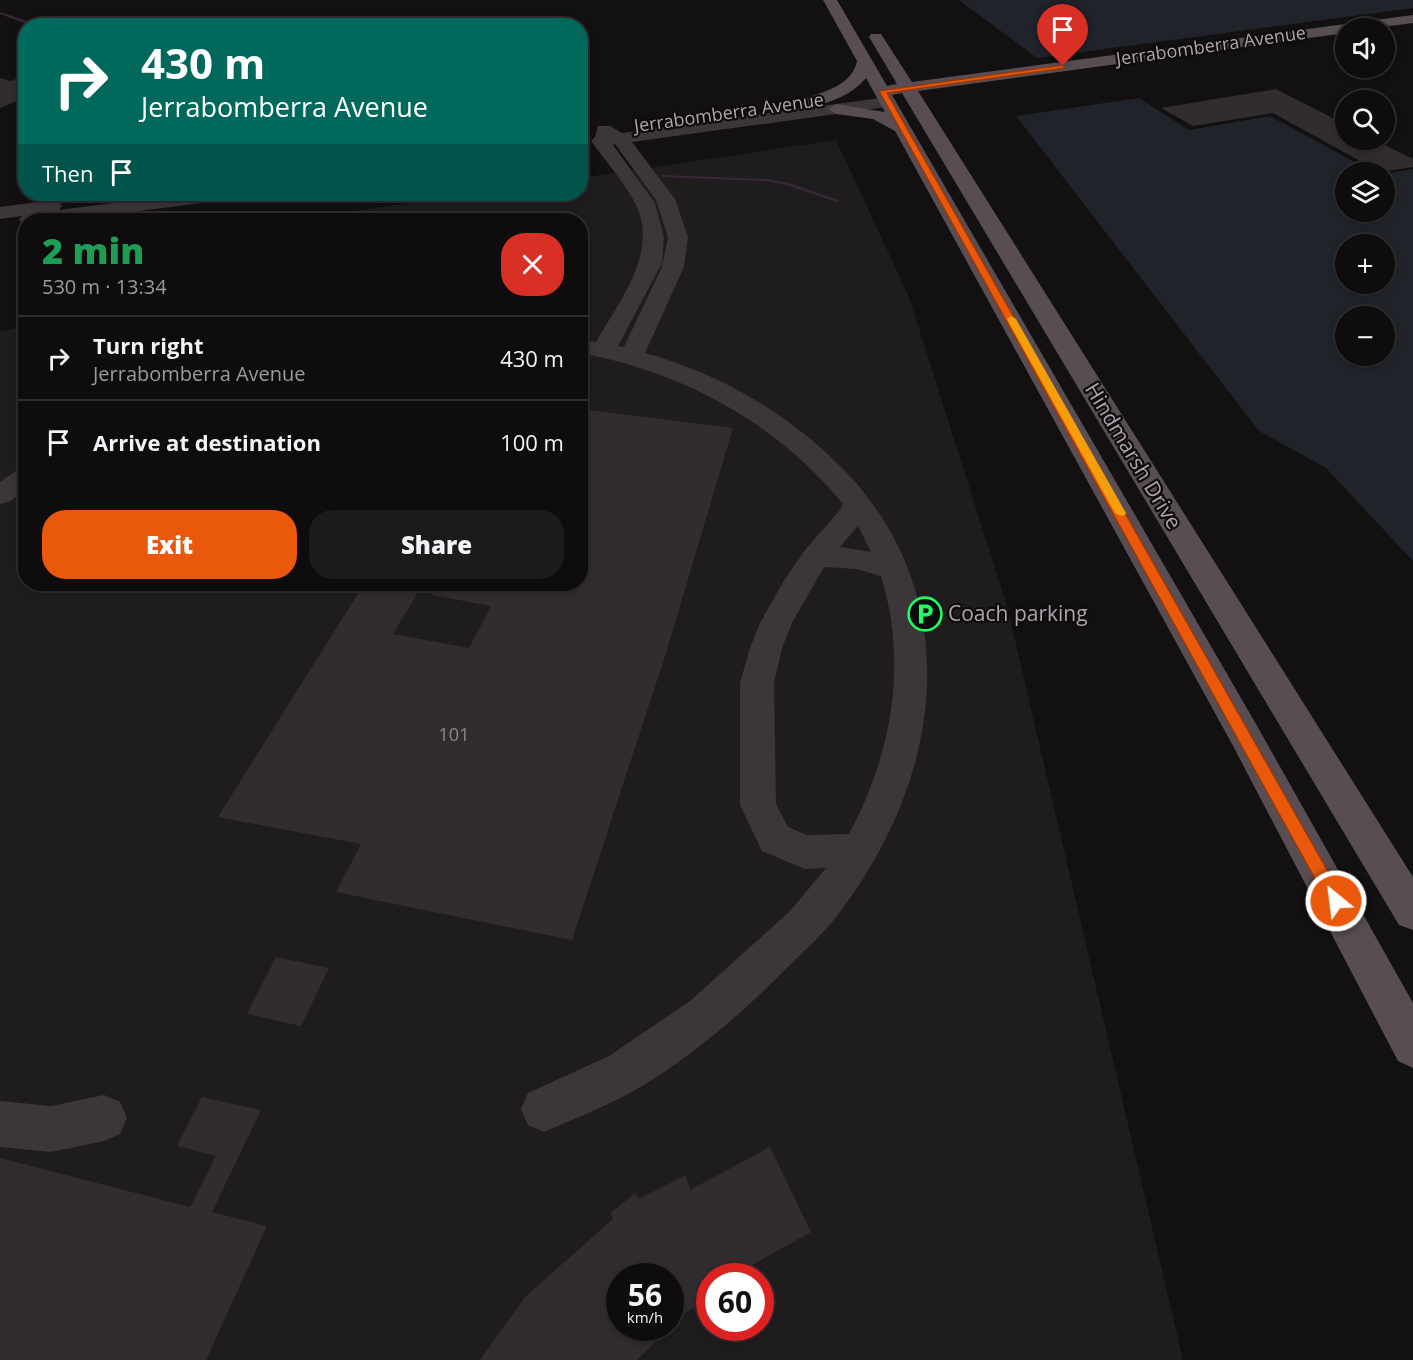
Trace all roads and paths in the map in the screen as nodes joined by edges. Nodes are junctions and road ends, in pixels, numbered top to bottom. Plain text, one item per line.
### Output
1 (830, 0) edge
2 (1413, 19) edge
3 (866, 21) dead end
4 (1413, 27) edge
5 (1395, 29) edge
6 (876, 37) junction
7 (1335, 38) edge
8 (1256, 46) junction
9 (865, 58) junction
10 (976, 83) junction
11 (885, 96) junction
12 (962, 96) dead end
13 (812, 102) junction
14 (919, 108) junction
15 (836, 109) junction
16 (588, 134) edge
17 (609, 136) junction
18 (588, 142) edge
19 (89, 201) edge
20 (173, 201) edge
21 (0, 213) edge
22 (85, 213) edge
23 (18, 222) edge
24 (0, 225) edge
25 (592, 348) edge
26 (632, 355) junction
27 (18, 483) edge
28 (0, 495) edge
29 (858, 502) junction
30 (815, 558) junction
31 (895, 570) junction
32 (860, 850) junction
33 (1413, 912) edge
34 (1413, 1046) edge
35 (544, 1109) dead end
36 (104, 1118) dead end
37 (0, 1124) edge

1 - 9 main road, Hindmarsh Drive
2 - 8 main road, Jerrabomberra Avenue
3 - 6 main road, Hindmarsh Drive
4 - 5 main road
6 - 10 main road
6 - 14 main road, Hindmarsh Drive
7 - 8 main road, Jerrabomberra Avenue
8 - 10 main road, Jerrabomberra Avenue
8 - 10 main road, Jerrabomberra Avenue
9 - 11 main road, Hindmarsh Drive
9 - 13 main road
10 - 12 main road
10 - 14 main road, Jerrabomberra Avenue
11 - 13 street, Jerrabomberra Avenue
11 - 14 main road, Hindmarsh Drive
11 - 14 main road, Jerrabomberra Avenue
11 - 15 street, Jerrabomberra Avenue
13 - 17 street, Jerrabomberra Avenue
14 - 15 main road
14 - 33 main road, Hindmarsh Drive
14 - 34 main road, Hindmarsh Drive
15 - 17 street, Jerrabomberra Avenue
16 - 17 street, Jerrabomberra Avenue
17 - 18 street, Jerrabomberra Avenue
17 - 25 street
17 - 26 street
19 - 21 street
20 - 22 street
23 - 24 street
25 - 26 street
26 - 29 street
27 - 28 street
29 - 30 street
29 - 31 street
30 - 31 street
30 - 32 street
31 - 32 street
32 - 35 street
36 - 37 street

